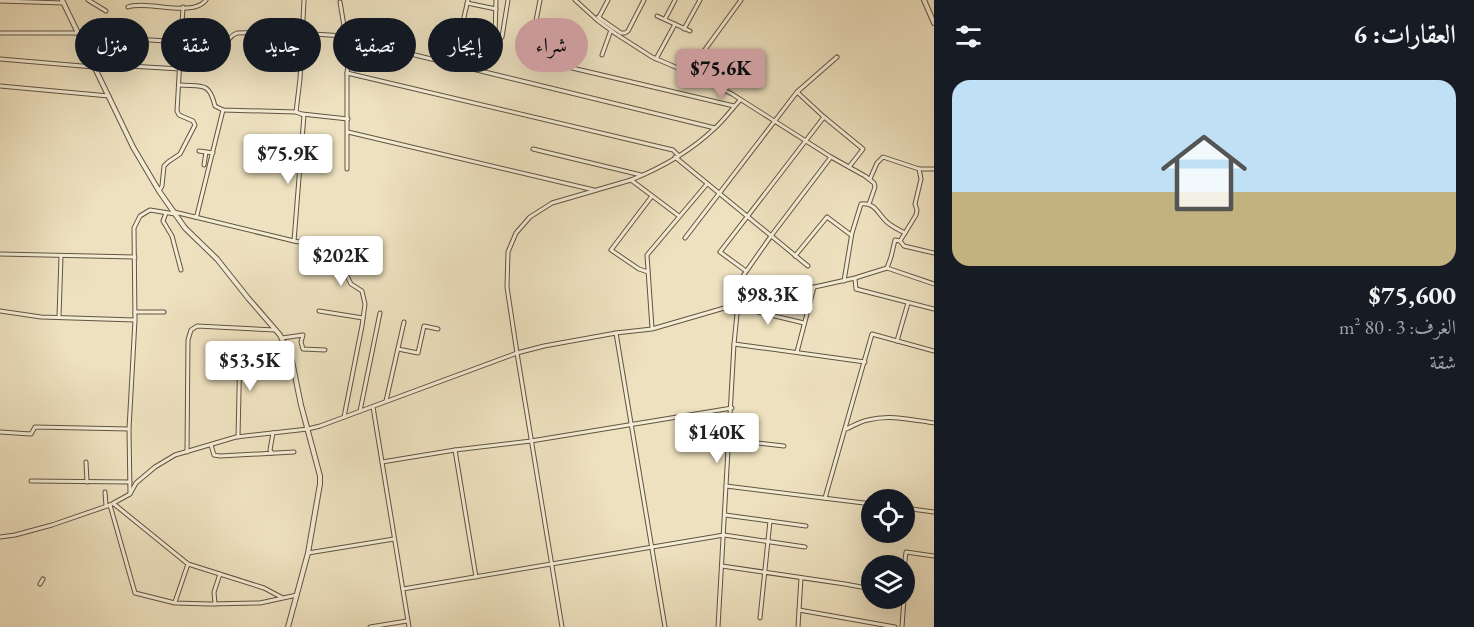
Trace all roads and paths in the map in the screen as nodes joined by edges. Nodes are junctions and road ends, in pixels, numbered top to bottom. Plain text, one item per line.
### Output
1 (88, 0) edge
2 (206, 0) edge
3 (304, 0) edge
4 (496, 0) edge
5 (508, 0) edge
6 (540, 0) edge
7 (575, 0) edge
8 (608, 0) edge
9 (644, 0) edge
10 (675, 0) edge
11 (700, 0) edge
12 (741, 0) edge
13 (924, 0) edge
14 (63, 1) edge
15 (0, 2) edge
16 (139, 2) edge
17 (340, 2) dead end
18 (467, 2) edge
19 (128, 7) dead end
20 (183, 7) junction
21 (496, 9) junction
22 (106, 11) dead end
23 (657, 16) dead end
24 (182, 18) edge
25 (303, 18) edge
26 (342, 18) edge
27 (464, 18) edge
28 (537, 18) edge
29 (598, 18) junction
30 (665, 19) junction
31 (934, 23) edge
32 (675, 24) junction
33 (75, 28) edge
34 (684, 29) junction
35 (611, 30) junction
36 (690, 31) dead end
37 (0, 33) edge
38 (75, 33) edge
39 (416, 55) edge
40 (602, 55) dead end
41 (837, 57) dead end
42 (0, 59) edge
43 (656, 59) junction
44 (75, 65) edge
45 (97, 72) edge
46 (180, 72) edge
47 (300, 72) edge
48 (588, 72) edge
49 (347, 73) joint
50 (688, 73) junction
51 (179, 85) junction
52 (0, 86) edge
53 (797, 92) junction
54 (109, 96) junction
55 (740, 100) junction
56 (735, 106) junction
57 (223, 110) junction
58 (296, 112) junction
59 (302, 114) junction
60 (824, 117) junction
61 (348, 119) junction
62 (774, 121) junction
63 (715, 128) junction
64 (348, 132) junction
65 (805, 141) junction
66 (533, 149) dead end
67 (199, 151) dead end
68 (206, 152) junction
69 (213, 153) junction
70 (677, 157) junction
71 (831, 157) junction
72 (204, 165) dead end
73 (849, 167) junction
74 (347, 169) dead end
75 (918, 169) junction
76 (934, 169) edge
77 (643, 175) junction
78 (631, 180) junction
79 (870, 180) junction
80 (707, 184) junction
81 (596, 190) junction
82 (159, 191) junction
83 (719, 194) junction
84 (652, 196) junction
85 (869, 204) junction
86 (166, 213) junction
87 (174, 213) junction
88 (679, 216) junction
89 (747, 216) junction
90 (195, 217) junction
91 (905, 233) junction
92 (851, 235) junction
93 (771, 236) junction
94 (685, 238) dead end
95 (294, 241) junction
96 (900, 241) junction
97 (320, 246) dead end
98 (934, 253) edge
99 (0, 254) edge
100 (61, 255) junction
101 (795, 256) junction
102 (135, 257) junction
103 (339, 260) dead end
104 (808, 266) dead end
105 (887, 268) junction
106 (181, 270) dead end
107 (746, 271) junction
108 (648, 272) junction
109 (855, 279) junction
110 (844, 281) junction
111 (934, 284) edge
112 (814, 287) junction
113 (908, 303) junction
114 (738, 306) junction
115 (727, 308) junction
116 (934, 309) edge
117 (0, 311) edge
118 (320, 311) dead end
119 (135, 312) junction
120 (164, 312) dead end
121 (380, 313) dead end
122 (59, 317) junction
123 (363, 318) junction
124 (135, 320) junction
125 (404, 322) dead end
126 (804, 323) junction
127 (438, 329) dead end
128 (652, 329) junction
129 (276, 330) junction
130 (616, 333) junction
131 (282, 338) junction
132 (897, 341) junction
133 (734, 344) junction
134 (240, 346) dead end
135 (398, 349) junction
136 (325, 350) dead end
137 (934, 351) edge
138 (796, 352) junction
139 (517, 353) junction
140 (865, 362) junction
141 (386, 401) junction
142 (373, 406) junction
143 (732, 408) junction
144 (360, 411) junction
145 (344, 417) junction
146 (631, 423) junction
147 (934, 423) edge
148 (129, 429) junction
149 (308, 429) junction
150 (846, 429) junction
151 (0, 432) edge
152 (273, 433) junction
153 (238, 437) junction
154 (730, 440) junction
155 (531, 441) junction
156 (211, 445) junction
157 (784, 446) dead end
158 (455, 450) junction
159 (187, 452) junction
160 (294, 452) dead end
161 (272, 453) junction
162 (86, 462) dead end
163 (382, 462) junction
164 (31, 481) dead end
165 (87, 482) junction
166 (130, 482) junction
167 (726, 486) junction
168 (105, 492) dead end
169 (130, 494) junction
170 (825, 498) junction
171 (861, 503) edge
172 (110, 505) junction
173 (915, 509) edge
174 (934, 512) edge
175 (725, 515) junction
176 (770, 521) junction
177 (806, 526) dead end
178 (724, 535) junction
179 (0, 537) edge
180 (394, 539) junction
181 (768, 542) junction
182 (651, 547) junction
183 (805, 547) dead end
184 (308, 553) junction
185 (906, 555) edge
186 (934, 556) edge
187 (188, 564) junction
188 (551, 564) junction
189 (722, 566) junction
190 (765, 572) junction
191 (220, 574) junction
192 (477, 577) junction
193 (801, 578) junction
194 (43, 579) dead end
195 (40, 584) dead end
196 (861, 587) edge
197 (403, 589) junction
198 (297, 596) junction
199 (283, 598) junction
200 (175, 603) junction
201 (215, 604) junction
202 (903, 609) edge
203 (799, 610) junction
204 (760, 618) dead end
205 (407, 621) junction
206 (288, 627) edge
207 (370, 627) edge
208 (408, 627) edge
209 (562, 627) edge
210 (664, 627) edge
211 (718, 627) edge
212 (798, 627) edge
213 (895, 627) edge
214 (902, 627) edge

1 - 22 street
2 - 20 street
3 - 25 street
4 - 21 street
5 - 21 street
6 - 28 street
7 - 29 street
8 - 29 street
9 - 29 street
10 - 30 street
11 - 34 street
12 - 50 street
13 - 31 street
14 - 15 street
14 - 33 street
16 - 19 street
16 - 20 street
17 - 26 street
18 - 21 street
18 - 27 street
20 - 24 street
23 - 30 street
29 - 35 street
30 - 32 street
32 - 34 street
32 - 43 street
34 - 36 street
35 - 40 street
35 - 43 street
37 - 38 street
39 - 63 street
41 - 53 street
42 - 44 street
43 - 50 street
45 - 54 street
46 - 51 street
47 - 58 street
48 - 56 street
49 - 61 street
49 - 70 street
50 - 55 street
51 - 57 street
51 - 82 street
52 - 54 street
53 - 60 street
53 - 62 street
54 - 82 street
55 - 56 street
55 - 62 street
56 - 63 street
57 - 58 street
57 - 69 street
58 - 59 street
59 - 61 street
59 - 95 street
60 - 65 street
60 - 73 street
61 - 64 street
62 - 65 street
62 - 83 street
63 - 70 street
64 - 74 street
64 - 81 street
65 - 71 street
65 - 89 street
66 - 77 street
67 - 68 street
68 - 69 street
68 - 72 street
69 - 90 street
70 - 77 street
70 - 80 street
71 - 73 street
71 - 93 street
73 - 79 street
75 - 76 street
75 - 79 street
75 - 91 street
77 - 78 street
78 - 81 street
78 - 84 street
79 - 85 street
80 - 83 street
80 - 88 street
81 - 139 street
82 - 87 street
83 - 89 street
83 - 94 street
84 - 88 street
84 - 108 street
85 - 91 street
85 - 92 street
86 - 87 street
86 - 102 street
86 - 106 street
87 - 90 street
87 - 129 street
88 - 108 street
89 - 93 street
89 - 107 street
90 - 95 street
91 - 96 street
92 - 101 street
92 - 110 street
93 - 101 street
93 - 107 street
95 - 97 street
96 - 98 street
96 - 105 street
99 - 100 street
100 - 102 street
100 - 122 street
101 - 104 street
102 - 119 street
103 - 123 street
105 - 109 street
105 - 111 street
107 - 115 street
108 - 128 street
109 - 110 street
109 - 113 street
110 - 112 street
112 - 114 street
112 - 126 street
113 - 116 street
113 - 132 street
114 - 115 street
114 - 126 street
114 - 133 street
115 - 128 street
117 - 122 street
118 - 123 street
119 - 120 street
119 - 124 street
121 - 144 street
122 - 124 street
123 - 145 street
124 - 148 street
125 - 135 street
126 - 138 street
127 - 135 street
128 - 130 street
129 - 131 street
129 - 159 street
130 - 139 street
130 - 146 street
131 - 136 street
131 - 149 street
132 - 137 street
132 - 140 street
133 - 138 street
133 - 143 street
134 - 153 street
135 - 141 street
138 - 140 street
139 - 141 street
139 - 155 street
140 - 150 street
141 - 142 street
142 - 144 street
142 - 163 street
143 - 146 street
143 - 154 street
144 - 145 street
145 - 149 street
146 - 155 street
146 - 182 street
147 - 150 street
148 - 151 street
148 - 166 street
149 - 152 street
149 - 184 street
150 - 170 street
152 - 153 street
152 - 161 street
153 - 156 street
154 - 157 street
154 - 167 street
155 - 158 street
155 - 188 street
156 - 159 street
156 - 161 street
158 - 163 street
158 - 192 street
159 - 169 street
160 - 161 street
162 - 165 street
163 - 180 street
164 - 165 street
165 - 166 street
166 - 169 street
167 - 170 street
167 - 175 street
168 - 172 street
169 - 172 street
170 - 171 street
172 - 179 street
172 - 187 street
172 - 200 street
173 - 174 street
175 - 176 street
175 - 178 street
176 - 177 street
176 - 181 street
178 - 181 street
178 - 182 street
178 - 189 street
180 - 184 street
180 - 197 street
181 - 183 street
181 - 190 street
182 - 188 street
182 - 210 street
184 - 198 street
185 - 186 street
187 - 191 street
187 - 200 street
188 - 192 street
188 - 209 street
189 - 190 street
189 - 211 street
190 - 193 street
190 - 204 street
191 - 199 street
191 - 201 street
192 - 197 street
193 - 196 street
193 - 203 street
194 - 195 street
197 - 205 street
198 - 199 street
198 - 206 street
199 - 201 street
200 - 201 street
202 - 214 street
203 - 212 street
203 - 213 street
205 - 207 street
205 - 208 street

